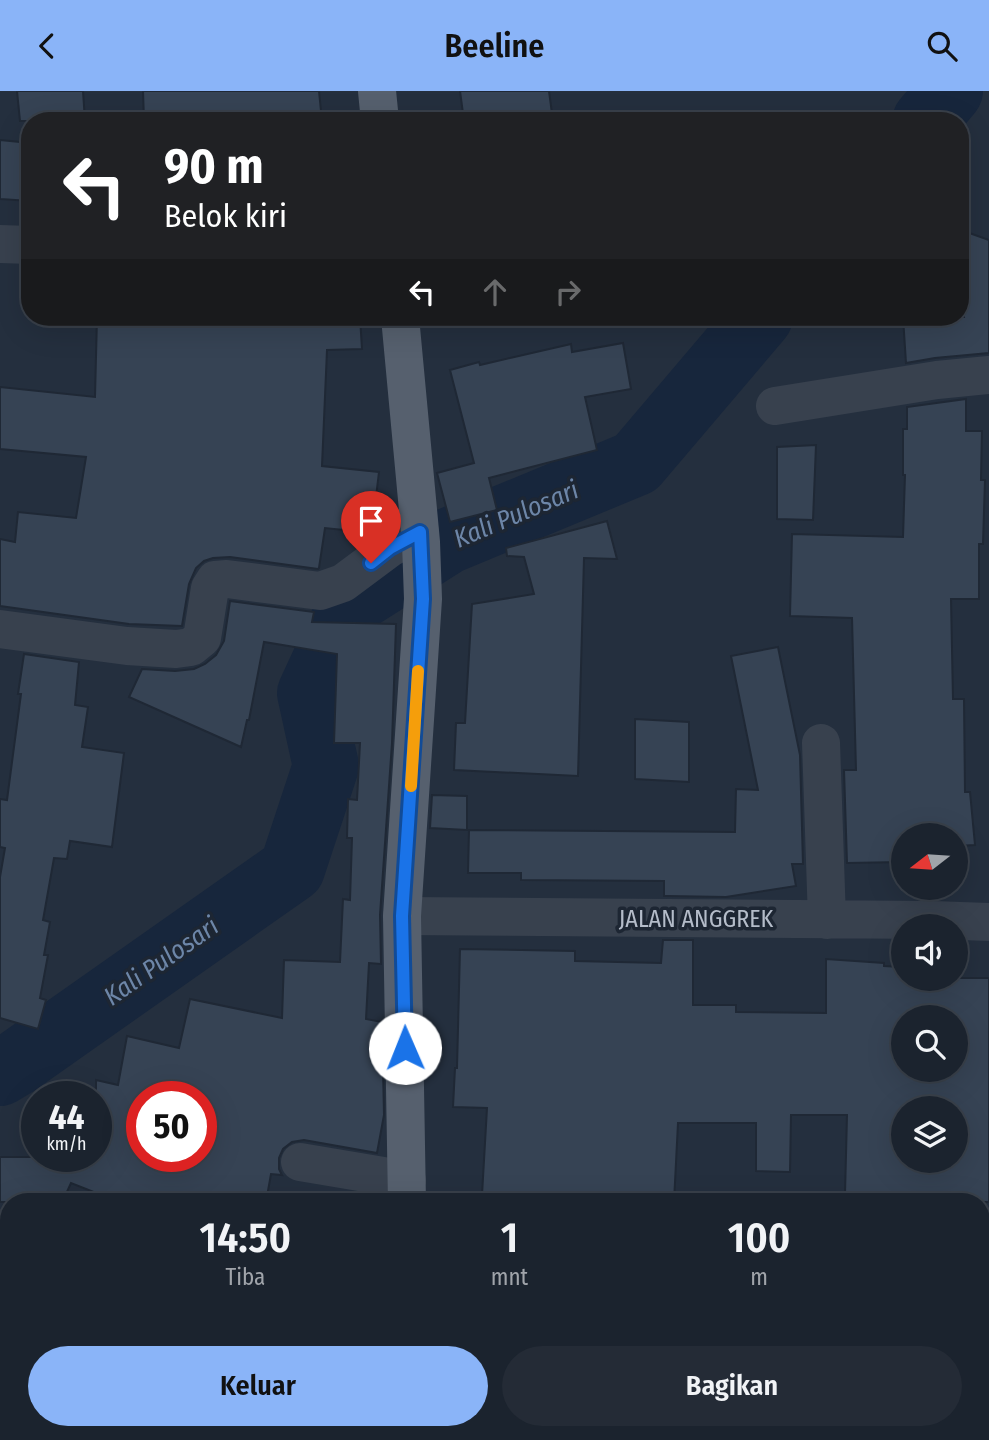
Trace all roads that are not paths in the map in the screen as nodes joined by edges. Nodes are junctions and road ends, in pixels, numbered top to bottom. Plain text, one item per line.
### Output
1 (377, 91) edge
2 (379, 112) edge
3 (0, 244) edge
4 (21, 245) edge
5 (401, 326) edge
6 (989, 375) edge
7 (775, 406) dead end
8 (420, 537) junction
9 (0, 629) edge
10 (821, 743) dead end
11 (402, 916) junction
12 (827, 920) junction
13 (989, 922) edge
14 (300, 1162) dead end
15 (407, 1191) edge

1 - 2 main road
3 - 4 street
5 - 8 main road
6 - 7 street
8 - 9 street
8 - 11 main road
10 - 12 street
11 - 12 street, JALAN ANGGREK
11 - 15 main road
12 - 13 street, JALAN ANGGREK
14 - 15 street

